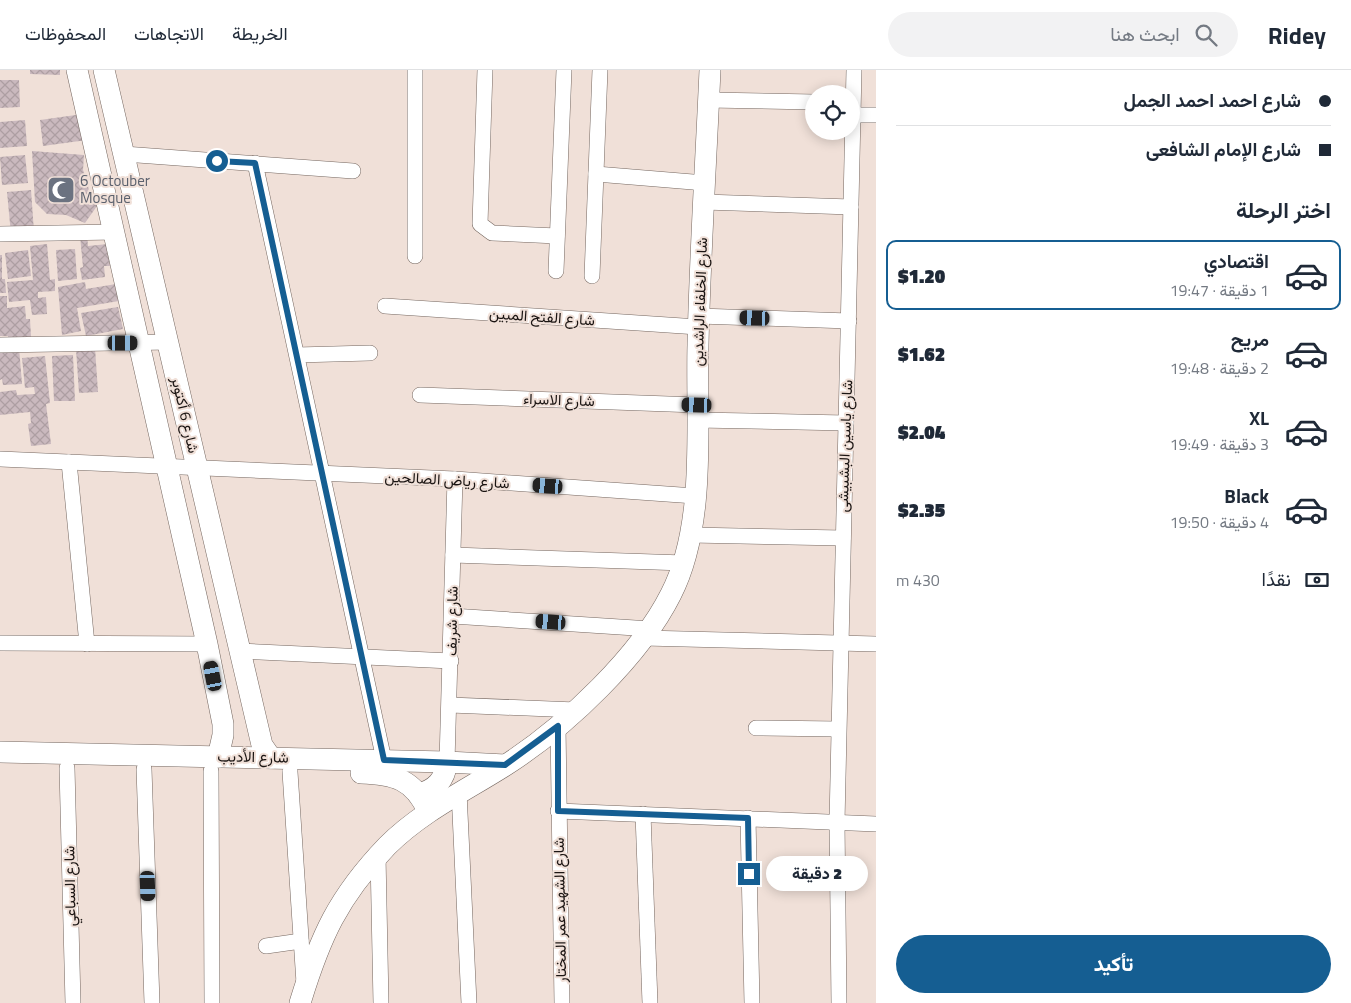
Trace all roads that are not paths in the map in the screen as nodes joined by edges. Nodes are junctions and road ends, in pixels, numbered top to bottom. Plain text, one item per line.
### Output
1 (77, 70) edge
2 (104, 70) edge
3 (415, 70) edge
4 (484, 70) edge
5 (564, 70) edge
6 (600, 70) edge
7 (710, 70) edge
8 (854, 70) edge
9 (854, 85) edge
10 (709, 100) junction
11 (805, 102) edge
12 (860, 109) edge
13 (876, 115) edge
14 (852, 140) edge
15 (124, 154) junction
16 (255, 163) junction
17 (352, 171) dead end
18 (596, 174) junction
19 (705, 193) junction
20 (851, 207) junction
21 (115, 232) junction
22 (0, 234) edge
23 (557, 236) junction
24 (415, 256) dead end
25 (556, 272) dead end
26 (592, 276) dead end
27 (385, 306) dead end
28 (849, 321) junction
29 (699, 322) junction
30 (168, 342) junction
31 (140, 343) junction
32 (0, 345) edge
33 (370, 353) dead end
34 (297, 355) junction
35 (420, 395) dead end
36 (697, 412) junction
37 (846, 423) junction
38 (0, 459) edge
39 (69, 462) junction
40 (167, 465) junction
41 (197, 467) junction
42 (322, 473) junction
43 (455, 480) junction
44 (695, 496) junction
45 (691, 535) junction
46 (843, 538) junction
47 (453, 555) junction
48 (684, 563) junction
49 (452, 616) junction
50 (647, 633) junction
51 (0, 644) edge
52 (88, 644) junction
53 (206, 644) junction
54 (840, 644) junction
55 (876, 644) edge
56 (238, 651) junction
57 (363, 656) junction
58 (451, 661) junction
59 (450, 705) junction
60 (576, 710) junction
61 (558, 726) junction
62 (756, 728) dead end
63 (838, 729) junction
64 (0, 752) edge
65 (271, 758) junction
66 (384, 760) junction
67 (447, 762) junction
68 (214, 764) junction
69 (505, 765) junction
70 (0, 767) edge
71 (67, 768) junction
72 (144, 770) junction
73 (290, 772) junction
74 (459, 792) junction
75 (423, 803) junction
76 (558, 811) junction
77 (643, 814) junction
78 (748, 818) junction
79 (837, 822) junction
80 (876, 824) edge
81 (378, 856) junction
82 (301, 941) junction
83 (266, 946) dead end
84 (302, 996) edge
85 (73, 1003) edge
86 (152, 1003) edge
87 (212, 1003) edge
88 (382, 1003) edge
89 (469, 1003) edge
90 (562, 1003) edge
91 (650, 1003) edge
92 (752, 1003) edge
93 (839, 1003) edge

1 - 21 street, شارع 6 أكتوبر
2 - 15 street, شارع 6 أكتوبر
3 - 24 street
4 - 23 street
5 - 23 street
6 - 18 street
7 - 10 street, شارع الخلفاء الراشدين
8 - 9 street, شارع ياسين البشبيشى
10 - 11 street
10 - 19 street, شارع الخلفاء الراشدين
12 - 13 street
14 - 20 street, شارع ياسين البشبيشى
15 - 16 street
15 - 30 street, شارع 6 أكتوبر
16 - 17 street
16 - 34 street
18 - 19 street
18 - 26 street
19 - 20 street
19 - 29 street, شارع الخلفاء الراشدين
20 - 28 street, شارع ياسين البشبيشى
21 - 22 street
21 - 31 street, شارع 6 أكتوبر
23 - 25 street
27 - 29 street, شارع الفتح المبين
28 - 29 street, شارع الفتح المبين
28 - 37 street, شارع ياسين البشبيشى
29 - 36 street, شارع الخلفاء الراشدين
30 - 31 street
30 - 41 street, شارع 6 أكتوبر
31 - 32 street
31 - 40 street, شارع 6 أكتوبر
33 - 34 street
34 - 42 street
35 - 36 street, شارع الاسراء
36 - 37 street, شارع الاسراء
36 - 44 street, شارع الخلفاء الراشدين
37 - 46 street, شارع ياسين البشبيشى
38 - 39 street, شارع رياض الصالحين
39 - 40 street, شارع رياض الصالحين
39 - 52 street
40 - 41 street, شارع رياض الصالحين
40 - 53 street, شارع 6 أكتوبر
41 - 42 street, شارع رياض الصالحين
41 - 56 street, شارع 6 أكتوبر
42 - 43 street, شارع رياض الصالحين
42 - 57 street
43 - 44 street, شارع رياض الصالحين
43 - 47 street, شارع شريف
44 - 45 street, شارع الخلفاء الراشدين
45 - 46 street
45 - 48 street, شارع الخلفاء الراشدين
46 - 54 street, شارع ياسين البشبيشى
47 - 48 street
47 - 49 street, شارع شريف
48 - 50 street, شارع الخلفاء الراشدين
49 - 50 street
49 - 58 street, شارع شريف
50 - 54 street
50 - 60 street, شارع الخلفاء الراشدين
51 - 52 street
52 - 53 street
53 - 68 street, شارع 6 أكتوبر
54 - 55 street
54 - 63 street, شارع ياسين البشبيشى
56 - 57 street
56 - 65 street, شارع 6 أكتوبر
57 - 58 street
57 - 66 street
58 - 59 street, شارع شريف
59 - 60 street
59 - 67 street, شارع شريف
60 - 61 street, شارع الخلفاء الراشدين
61 - 69 street, شارع الخلفاء الراشدين
61 - 76 street, شارع الشهيد عمر المختار
62 - 63 street
63 - 79 street, شارع ياسين البشبيشى
64 - 68 street, شارع الأديب
65 - 66 street, شارع الأديب
65 - 68 street, شارع الأديب
66 - 67 street, شارع الأديب
67 - 69 street, شارع الأديب
67 - 75 street
68 - 72 street, شارع الأديب
68 - 73 street, شارع الأديب
68 - 87 street
69 - 74 street, شارع الخلفاء الراشدين
70 - 71 street, شارع الأديب
71 - 72 street, شارع الأديب
71 - 85 street, شارع السباعي
72 - 86 street
73 - 75 street, شارع الأديب
73 - 82 street
74 - 75 street, شارع الخلفاء الراشدين
74 - 89 street
75 - 81 street, شارع الخلفاء الراشدين
76 - 77 street
76 - 90 street, شارع الشهيد عمر المختار
77 - 78 street
77 - 91 street
78 - 79 street
78 - 92 street
79 - 80 street
79 - 93 street, شارع ياسين البشبيشى
81 - 84 street, شارع الخلفاء الراشدين
81 - 88 street
82 - 83 street
82 - 84 street

